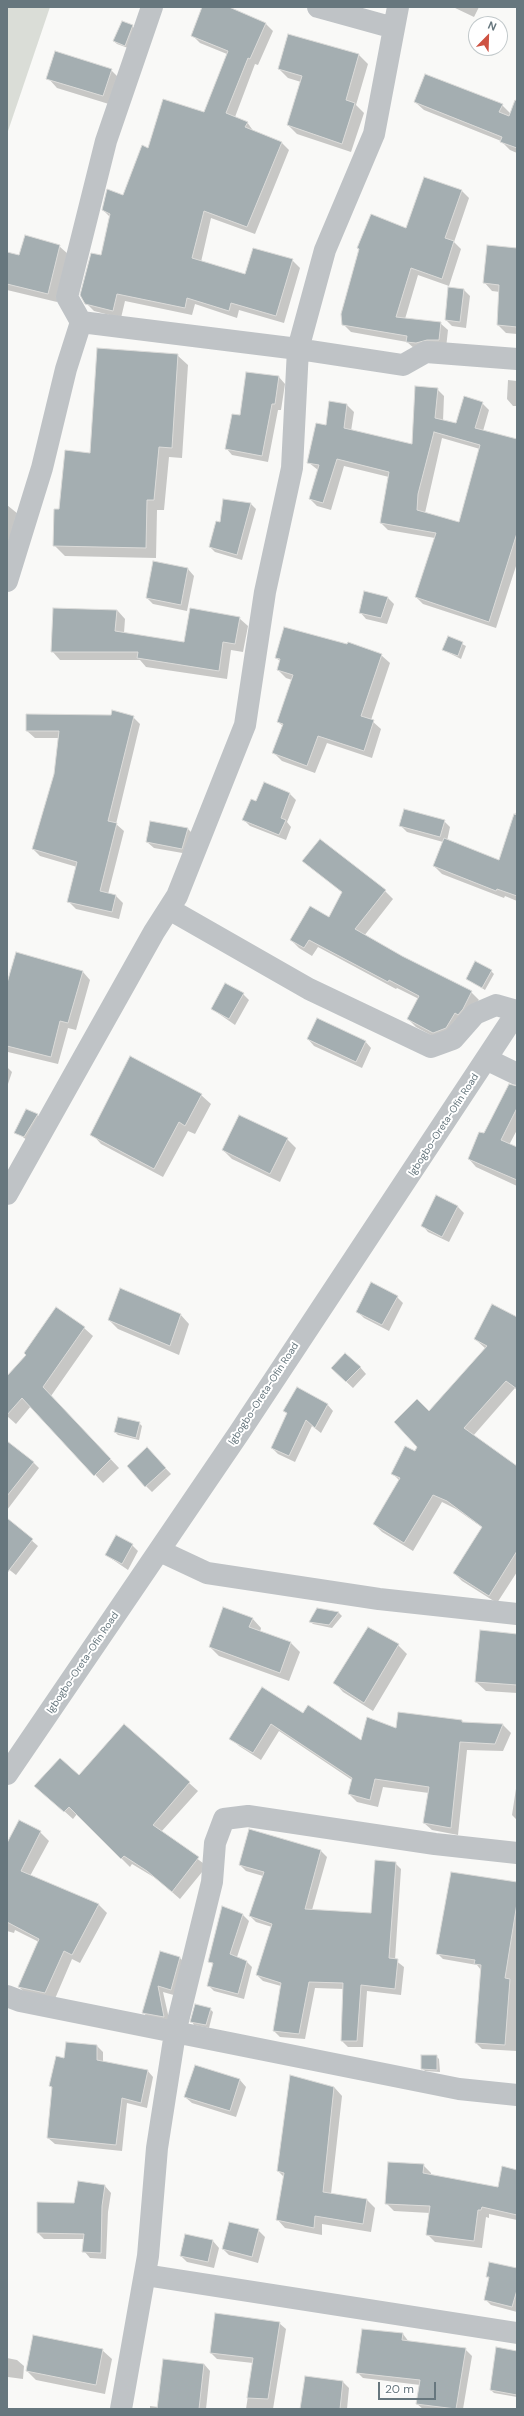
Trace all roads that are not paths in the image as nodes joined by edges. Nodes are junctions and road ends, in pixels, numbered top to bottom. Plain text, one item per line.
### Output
1 (152, 7) edge
2 (318, 7) edge
3 (398, 7) edge
4 (394, 28) junction
5 (81, 322) junction
6 (298, 349) junction
7 (517, 358) edge
8 (7, 581) edge
9 (169, 908) junction
10 (517, 1011) edge
11 (486, 1059) junction
12 (517, 1074) edge
13 (7, 1194) edge
14 (160, 1551) junction
15 (517, 1614) edge
16 (7, 1774) edge
17 (517, 1853) edge
18 (7, 1996) edge
19 (176, 2033) junction
20 (517, 2096) edge
21 (145, 2275) junction
22 (517, 2333) edge
23 (121, 2409) edge

1 - 5 street
2 - 4 street
3 - 4 street
4 - 6 street
5 - 6 street
5 - 8 street
6 - 7 street
6 - 9 street
9 - 10 street
9 - 13 street
10 - 11 street, Igbogbo-Oreta-Ofin Road
11 - 12 street
11 - 14 street, Igbogbo-Oreta-Ofin Road
14 - 15 street
14 - 16 street, Igbogbo-Oreta-Ofin Road
17 - 19 street
18 - 19 street
19 - 20 street
19 - 21 street
21 - 22 street
21 - 23 street

